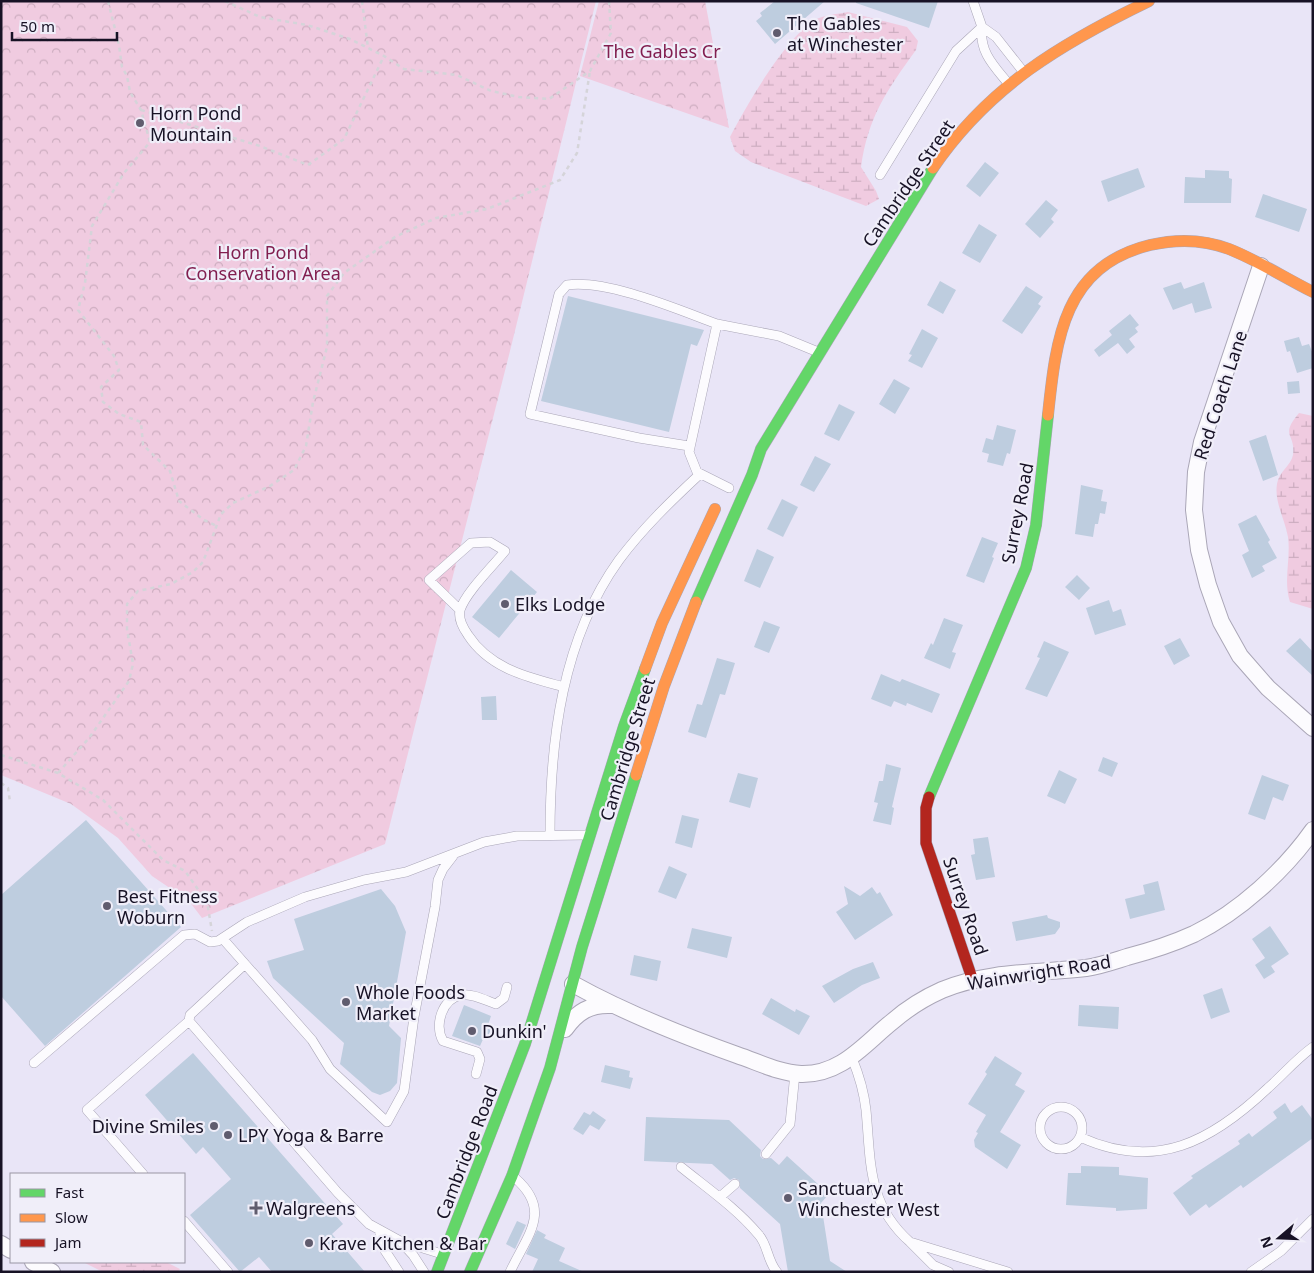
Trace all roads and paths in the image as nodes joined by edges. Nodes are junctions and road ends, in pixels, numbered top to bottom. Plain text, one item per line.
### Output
1 (108, 1) edge
2 (225, 1) edge
3 (362, 1) edge
4 (609, 1) edge
5 (973, 1) edge
6 (1116, 1) edge
7 (1149, 1) edge
8 (1122, 14) junction
9 (982, 28) junction
10 (368, 48) junction
11 (384, 56) junction
12 (590, 71) junction
13 (1023, 72) junction
14 (1008, 84) junction
15 (141, 110) junction
16 (880, 175) dead end
17 (1261, 266) junction
18 (1313, 292) edge
19 (717, 324) junction
20 (821, 353) junction
21 (689, 446) junction
22 (761, 449) junction
23 (700, 474) junction
24 (734, 479) junction
25 (217, 526) junction
26 (460, 610) junction
27 (564, 687) junction
28 (1313, 728) edge
29 (1, 755) edge
30 (58, 773) junction
31 (1, 784) edge
32 (10, 802) dead end
33 (1313, 830) edge
34 (550, 836) junction
35 (603, 839) junction
36 (457, 853) junction
37 (218, 940) junction
38 (245, 964) junction
39 (974, 981) junction
40 (572, 984) junction
41 (507, 987) dead end
42 (611, 1005) junction
43 (189, 1021) junction
44 (526, 1044) joint
45 (1313, 1047) edge
46 (852, 1058) junction
47 (34, 1062) dead end
48 (550, 1068) junction
49 (795, 1073) junction
50 (476, 1074) dead end
51 (1080, 1137) junction
52 (766, 1154) dead end
53 (681, 1167) dead end
54 (142, 1173) edge
55 (512, 1176) junction
56 (735, 1184) dead end
57 (720, 1197) junction
58 (1313, 1219) edge
59 (185, 1222) edge
60 (380, 1232) junction
61 (400, 1241) junction
62 (910, 1242) junction
63 (35, 1263) edge
64 (464, 1265) edge
65 (1001, 1271) edge
66 (52, 1272) edge
67 (228, 1272) edge
68 (400, 1272) edge
69 (424, 1272) edge
70 (437, 1272) edge
71 (510, 1272) edge
72 (777, 1272) edge
73 (949, 1272) edge
74 (1251, 1272) edge

1 - 15 path
2 - 10 path
3 - 10 path
4 - 12 path
5 - 9 lane
6 - 8 main road
7 - 8 main road, Cambridge Street
8 - 13 main road, Cambridge Street
9 - 13 lane
9 - 14 lane
9 - 16 lane
10 - 11 path
11 - 12 path
11 - 15 path
12 - 25 path
13 - 14 main road, Cambridge Street
14 - 20 main road, Cambridge Street
15 - 25 path
17 - 18 main road, Surrey Road
17 - 28 street, Red Coach Lane
17 - 39 main road, Surrey Road
19 - 20 lane
19 - 21 lane
19 - 21 lane
20 - 22 main road, Cambridge Street
21 - 23 lane
22 - 24 main road, Cambridge Street
22 - 35 main road, Cambridge Street
23 - 24 lane
23 - 27 lane
24 - 35 main road, Cambridge Street
25 - 30 path
26 - 26 lane
26 - 27 lane
27 - 34 lane
29 - 30 path
30 - 37 path
31 - 32 path
33 - 39 street, Wainwright Road
34 - 35 lane
34 - 36 lane
35 - 40 main road, Cambridge Street
35 - 44 main road, Cambridge Street
36 - 37 lane
36 - 38 lane
37 - 38 lane
37 - 47 lane
38 - 43 lane
39 - 46 street, Wainwright Road
40 - 42 street, Wainwright Road
40 - 48 main road, Cambridge Street
41 - 50 lane
42 - 48 street, Wainwright Road
42 - 49 street, Wainwright Road
43 - 54 lane
43 - 60 lane
44 - 64 main road, Cambridge Road
45 - 51 lane
46 - 49 street, Wainwright Road
46 - 62 lane
48 - 55 main road, Cambridge Road
49 - 52 lane
51 - 51 lane
53 - 57 lane
55 - 64 main road, Cambridge Road
55 - 71 lane
56 - 57 lane
57 - 72 lane
58 - 74 lane
59 - 67 lane
60 - 61 lane
60 - 68 lane
61 - 64 lane
61 - 69 lane
62 - 65 lane
62 - 73 lane
63 - 66 street
64 - 70 main road, Cambridge Road

